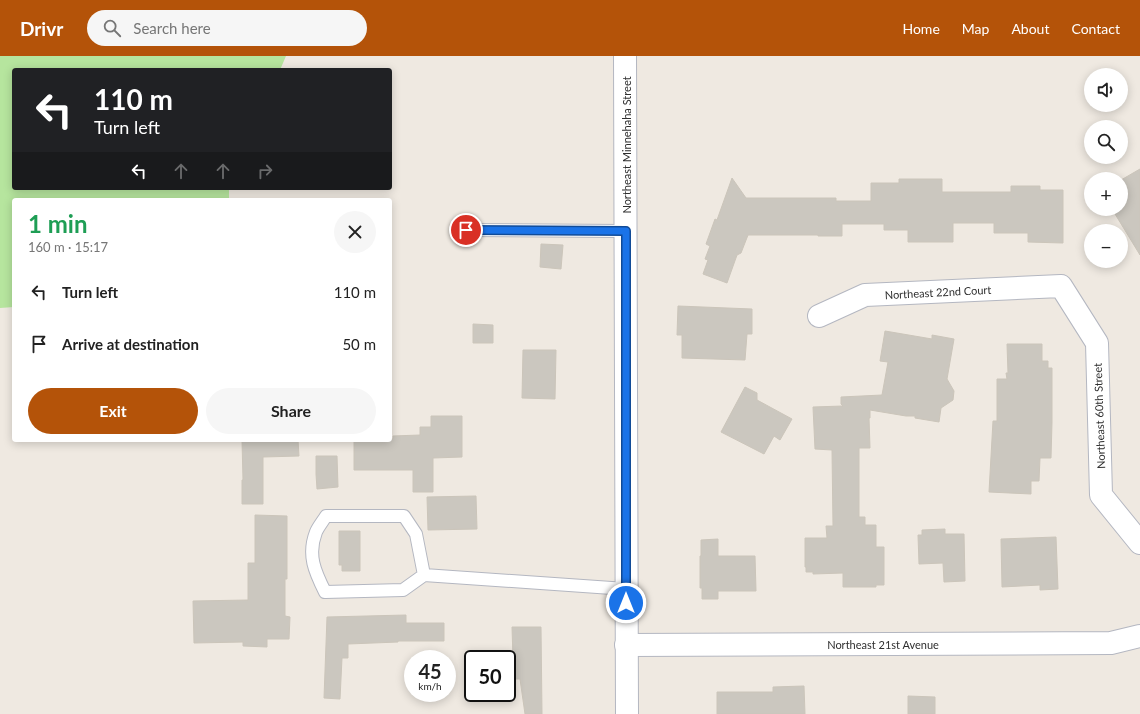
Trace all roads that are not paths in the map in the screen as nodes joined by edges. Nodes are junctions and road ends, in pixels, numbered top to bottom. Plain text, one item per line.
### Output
1 (625, 56) edge
2 (466, 230) dead end
3 (626, 231) junction
4 (1061, 286) joint
5 (819, 316) dead end
6 (1140, 543) edge
7 (424, 575) junction
8 (626, 589) junction
9 (1140, 636) edge
10 (626, 644) junction
11 (626, 714) edge

1 - 3 street, Northeast Minnehaha Street
2 - 3 lane
3 - 8 street, Northeast Minnehaha Street
4 - 5 street, Northeast 22nd Court
4 - 6 street, Northeast 60th Street
7 - 7 lane
7 - 8 lane
8 - 10 street, Northeast Minnehaha Street
9 - 10 street, Northeast 21st Avenue
10 - 11 street, Northeast Minnehaha Street

